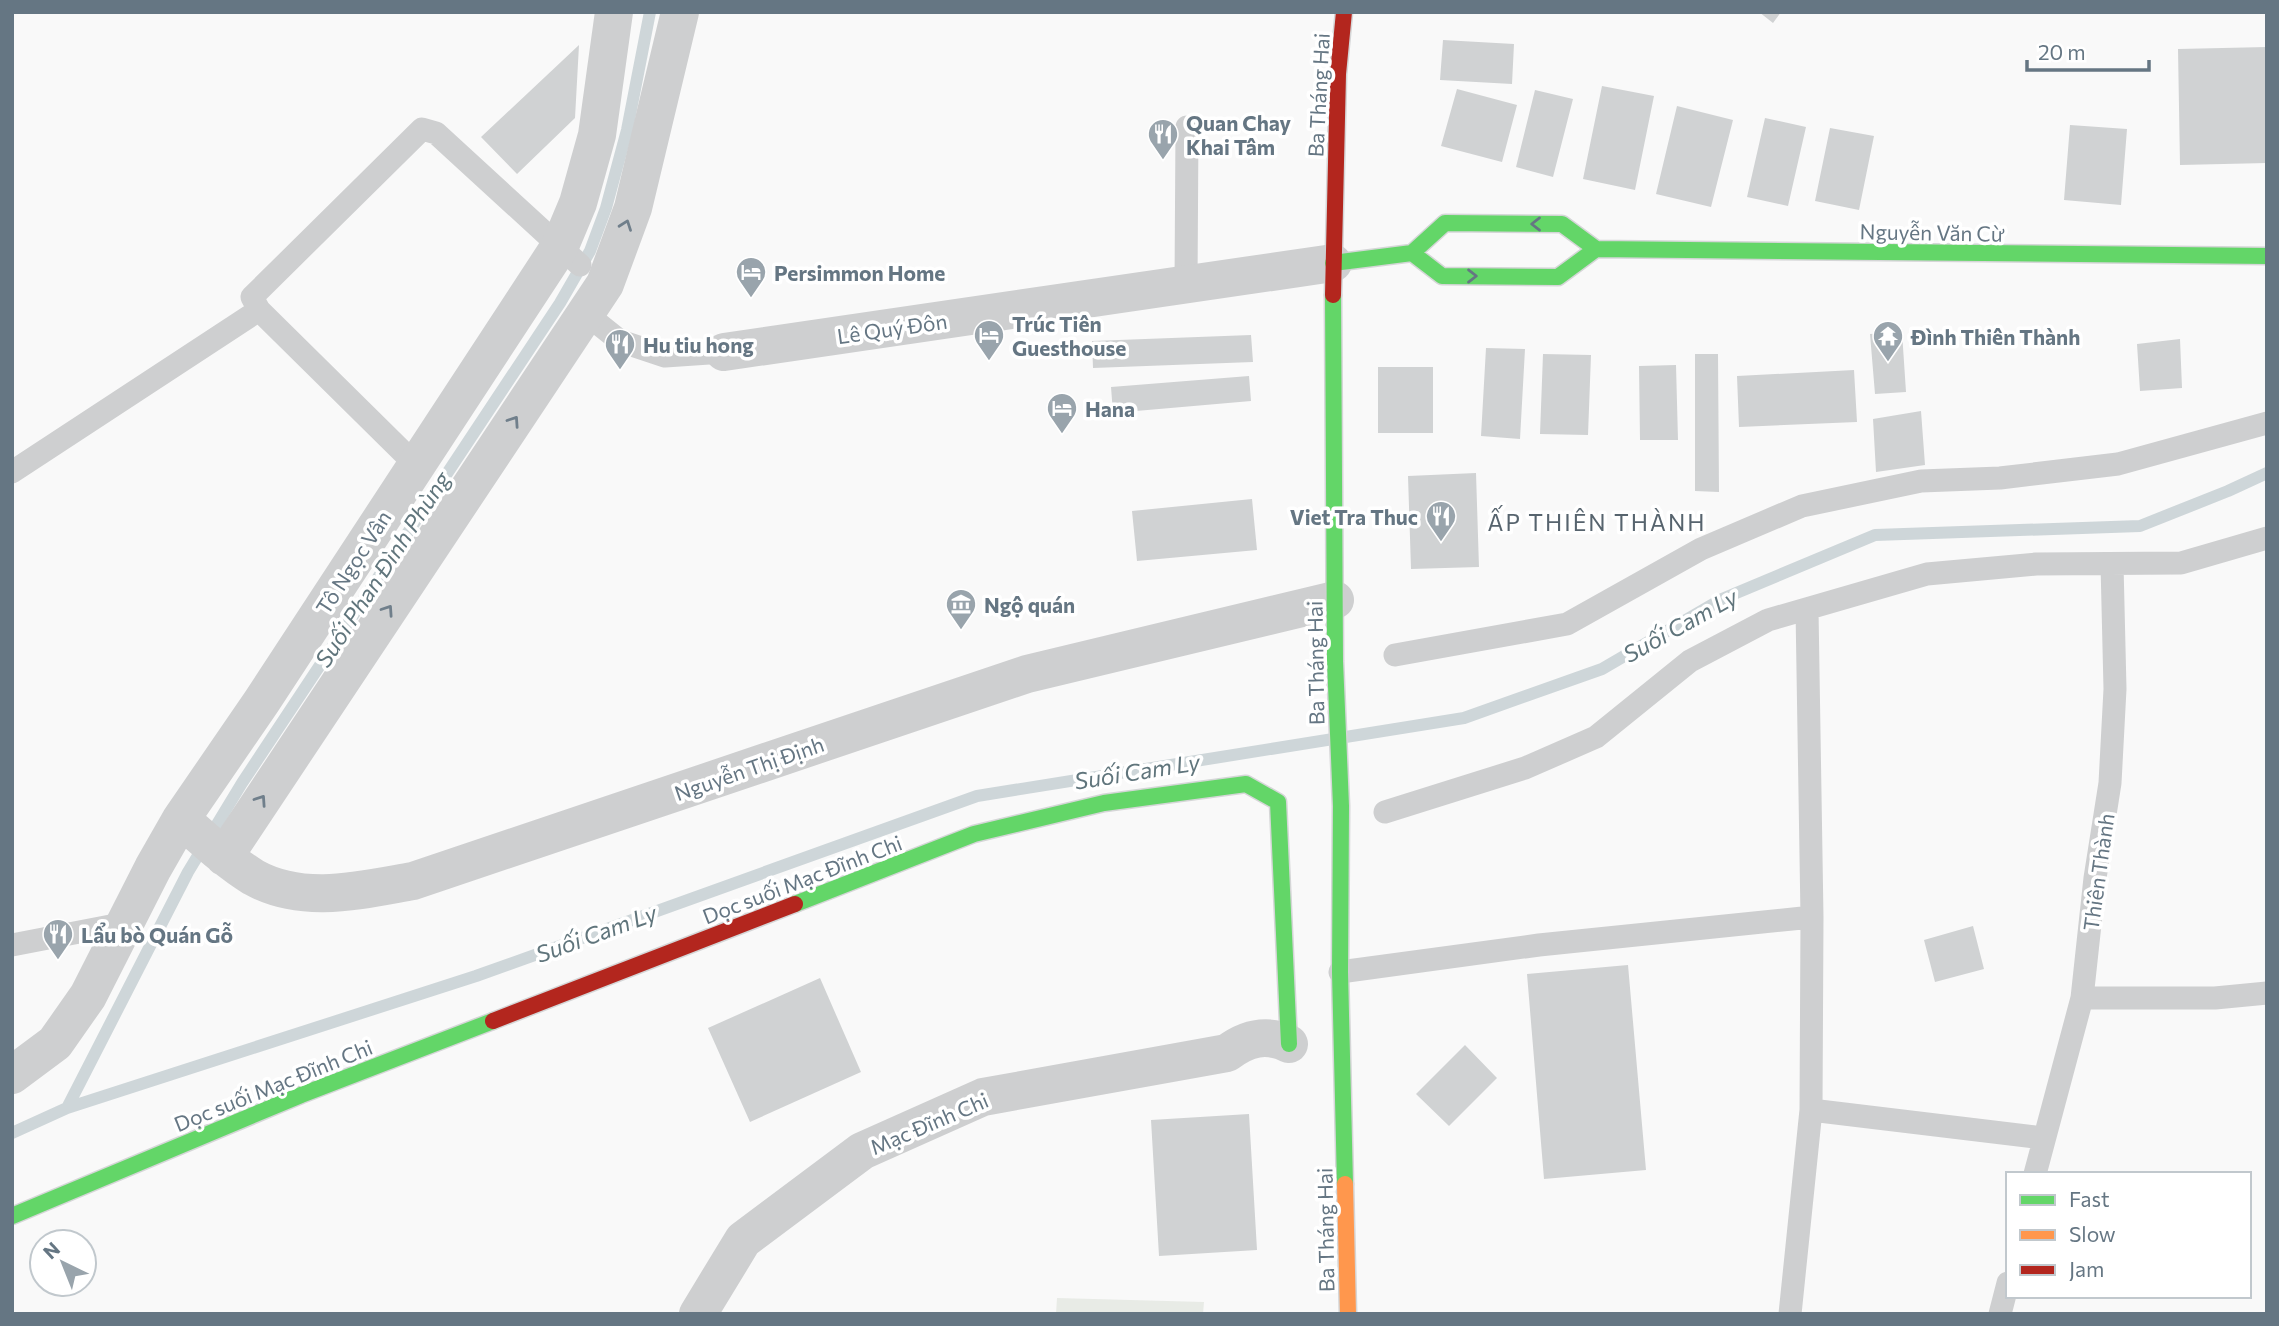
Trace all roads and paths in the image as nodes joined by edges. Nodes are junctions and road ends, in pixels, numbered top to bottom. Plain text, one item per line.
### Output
1 (614, 12) edge
2 (680, 12) edge
3 (1344, 12) edge
4 (1187, 127) dead end
5 (1596, 249) junction
6 (1412, 253) junction
7 (2267, 256) edge
8 (1333, 262) junction
9 (586, 277) junction
10 (1186, 285) junction
11 (259, 310) junction
12 (724, 352) joint
13 (2267, 423) edge
14 (416, 466) junction
15 (12, 472) edge
16 (2267, 538) edge
17 (2112, 564) junction
18 (1335, 600) junction
19 (1807, 609) junction
20 (1395, 655) dead end
21 (1385, 812) dead end
22 (187, 824) junction
23 (224, 857) junction
24 (1812, 917) junction
25 (126, 923) junction
26 (12, 945) edge
27 (1340, 972) junction
28 (2267, 993) edge
29 (2082, 998) junction
30 (1341, 1035) junction
31 (1289, 1044) junction
32 (12, 1074) edge
33 (1811, 1110) junction
34 (2043, 1138) junction
35 (2035, 1172) edge
36 (12, 1216) edge
37 (2006, 1291) edge
38 (698, 1314) edge
39 (1348, 1314) edge
40 (1790, 1314) edge
41 (2000, 1314) edge

1 - 9 street, Tô Ngọc Vân
9 -> 2 street, Tô Ngọc Vân
3 - 8 main road, Ba Tháng Hai
4 - 10 lane
6 -> 5 main road
5 -> 6 main road
5 - 7 main road, Nguyễn Văn Cừ
6 - 8 main road
8 - 10 street, Lê Quý Đôn
8 - 18 main road, Ba Tháng Hai
9 - 11 lane, Lê Quý Đôn
9 - 12 lane, Lê Quý Đôn
9 - 14 street, Tô Ngọc Vân
23 -> 9 street, Tô Ngọc Vân
10 - 12 street, Lê Quý Đôn
11 - 14 lane
11 - 15 lane
13 - 20 lane
14 - 22 street, Tô Ngọc Vân
16 - 17 lane
17 - 19 lane
17 - 29 lane, Thiên Thành
18 - 23 street, Nguyễn Thị Định
18 - 27 main road, Ba Tháng Hai
19 - 21 lane
19 - 24 lane
22 - 23 street, Nguyễn Thị Định
22 - 25 street, Tô Ngọc Vân
24 - 27 lane
24 - 33 lane
25 - 26 lane
25 - 32 street, Tô Ngọc Vân
27 - 30 main road, Ba Tháng Hai
28 - 29 lane
29 - 34 lane, Thiên Thành
30 - 31 street, Mạc Đĩnh Chi
30 - 39 main road, Ba Tháng Hai
31 - 36 main road, Dọc suối Mạc Đĩnh Chi
31 - 38 street, Mạc Đĩnh Chi
33 - 34 lane
33 - 40 lane
34 - 35 lane, Thiên Thành
37 - 41 lane

